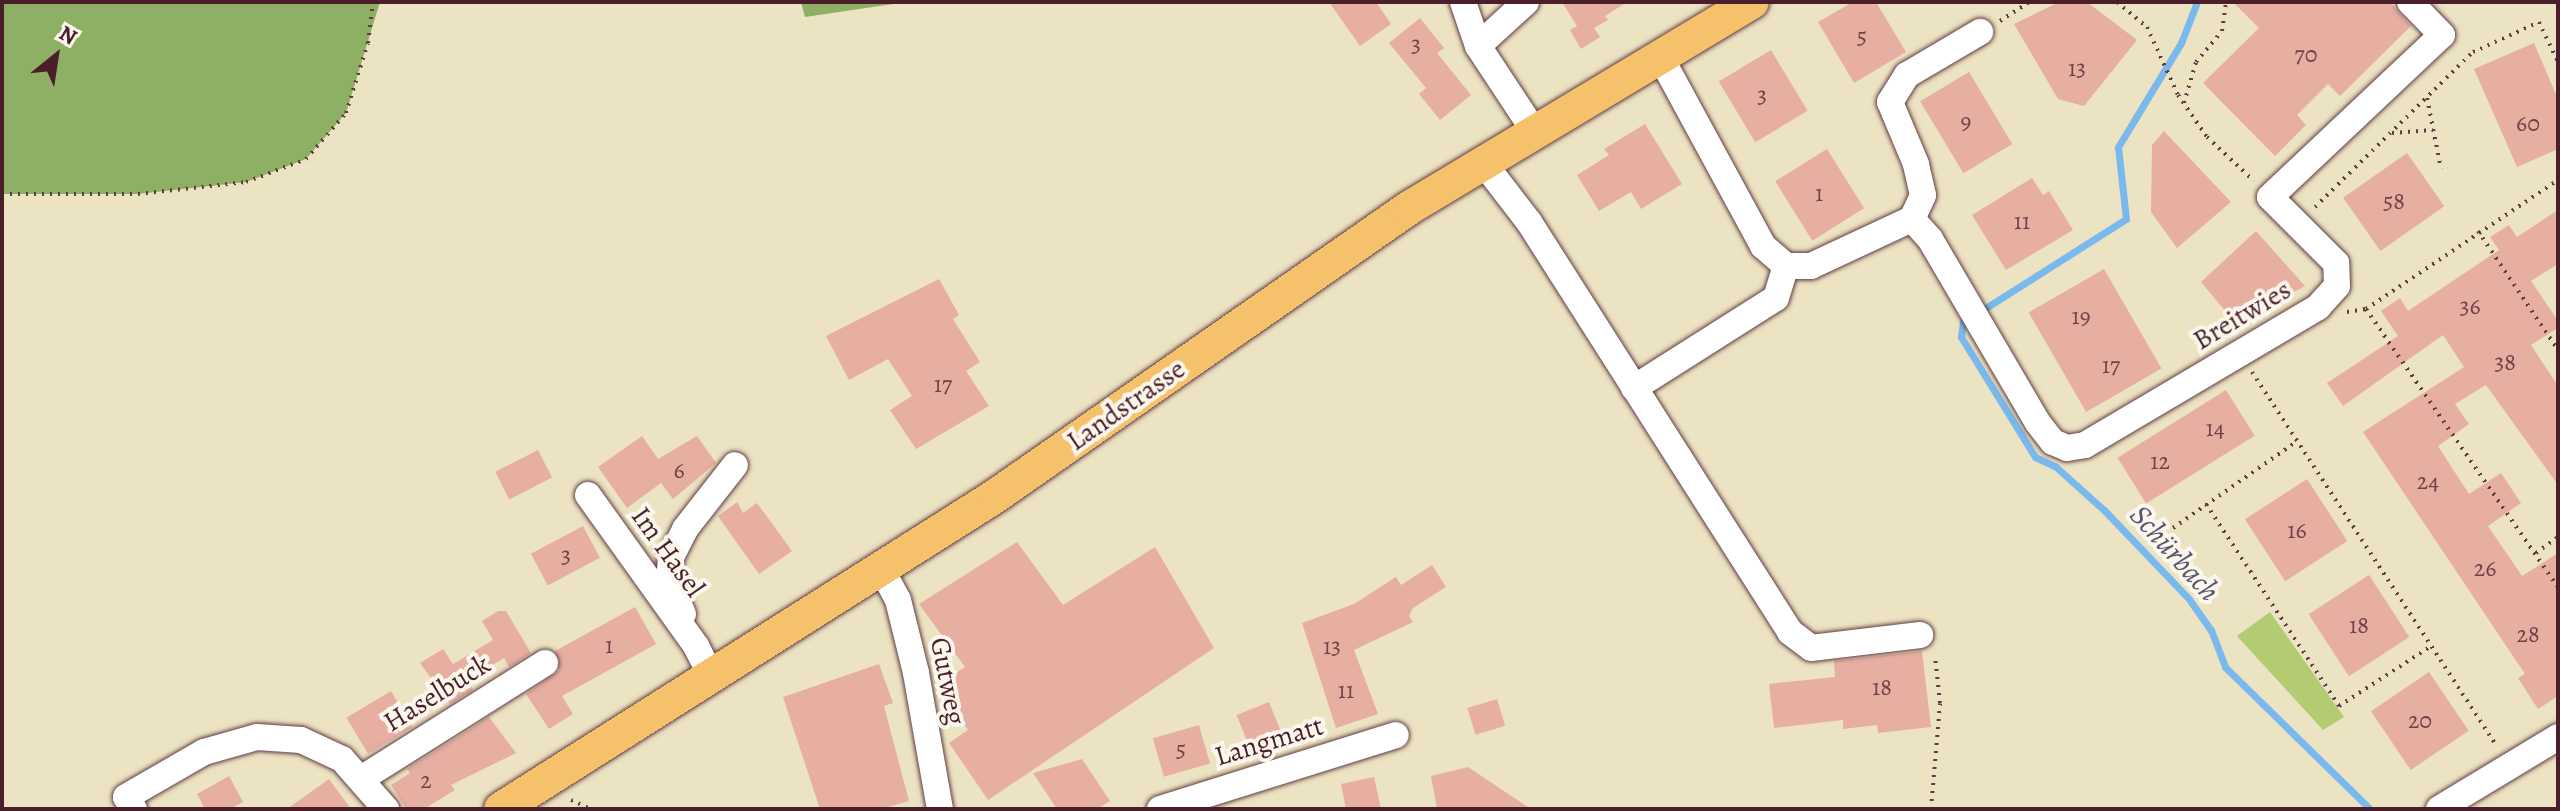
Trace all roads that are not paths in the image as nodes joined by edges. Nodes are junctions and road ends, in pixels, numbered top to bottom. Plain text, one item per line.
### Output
1 (1463, 2) edge
2 (1526, 2) edge
3 (1752, 2) edge
4 (2410, 2) edge
5 (1980, 32) road end
6 (1478, 46) junction
7 (1661, 58) junction
8 (1534, 131) junction
9 (1482, 161) junction
10 (1912, 219) junction
11 (1786, 266) junction
12 (1634, 388) junction
13 (735, 465) dead end
14 (588, 495) dead end
15 (882, 570) junction
16 (1920, 635) road end
17 (704, 661) junction
18 (545, 663) dead end
19 (1396, 735) dead end
20 (2558, 737) edge
21 (364, 777) junction
22 (134, 809) edge
23 (386, 809) edge
24 (501, 809) edge
25 (940, 809) edge
26 (1160, 809) edge
27 (2439, 809) edge

1 - 6 street
2 - 6 street
3 - 7 main road, Landstrasse
4 - 10 street, Breitwies
5 - 10 street
6 - 8 street
7 - 8 main road, Landstrasse
7 - 11 street
8 - 9 main road, Landstrasse
9 - 12 street
9 - 15 main road, Landstrasse
10 - 11 street
11 - 12 street
12 - 16 street
13 - 17 street, Im Hasel
14 - 17 street, Im Hasel
15 - 17 main road, Landstrasse
15 - 25 street, Gutweg
17 - 24 main road, Landstrasse
18 - 21 street, Haselbuck
19 - 26 street, Langmatt
20 - 27 street
21 - 22 street
21 - 23 street

